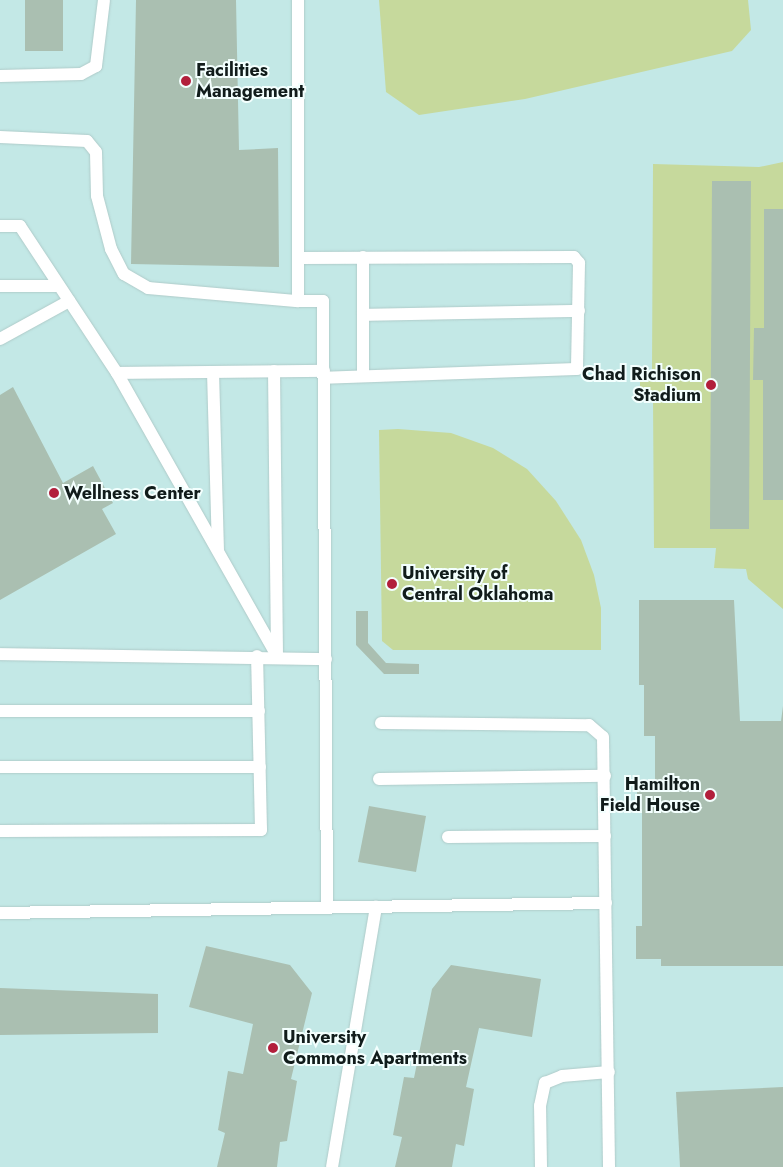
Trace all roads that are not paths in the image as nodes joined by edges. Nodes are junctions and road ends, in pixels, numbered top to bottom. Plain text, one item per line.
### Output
1 (104, 0) edge
2 (298, 0) edge
3 (0, 76) edge
4 (0, 137) edge
5 (0, 226) edge
6 (298, 258) junction
7 (363, 258) junction
8 (0, 286) edge
9 (59, 286) junction
10 (69, 301) junction
11 (298, 301) junction
12 (579, 311) junction
13 (363, 315) junction
14 (0, 339) edge
15 (274, 371) junction
16 (213, 372) junction
17 (117, 373) junction
18 (324, 374) junction
19 (363, 376) junction
20 (218, 552) junction
21 (0, 654) edge
22 (257, 656) junction
23 (278, 656) junction
24 (326, 659) junction
25 (0, 711) edge
26 (259, 711) junction
27 (382, 724) dead end
28 (0, 767) edge
29 (260, 768) junction
30 (605, 776) junction
31 (378, 779) dead end
32 (0, 831) edge
33 (606, 836) junction
34 (448, 837) dead end
35 (606, 904) junction
36 (326, 905) junction
37 (376, 907) junction
38 (0, 912) edge
39 (609, 1072) junction
40 (332, 1167) edge
41 (541, 1167) edge
42 (609, 1167) edge

1 - 3 lane
2 - 6 lane
4 - 11 lane
5 - 9 lane
6 - 7 lane
6 - 11 lane
7 - 12 lane
7 - 13 lane
8 - 9 lane
9 - 10 lane
10 - 14 lane
10 - 17 lane
11 - 18 lane
12 - 13 lane
12 - 19 lane
13 - 19 lane
15 - 16 lane
15 - 18 lane
15 - 23 lane
16 - 17 lane
16 - 20 lane
17 - 20 lane
18 - 19 lane
18 - 24 lane
20 - 23 lane
21 - 22 lane
22 - 23 lane
22 - 26 lane
23 - 24 lane
24 - 36 lane
25 - 26 lane
26 - 29 lane
27 - 30 lane
28 - 29 lane
29 - 32 lane
30 - 31 lane
30 - 33 lane
33 - 34 lane
33 - 35 lane
35 - 37 lane
35 - 39 lane
36 - 37 lane
36 - 38 lane
37 - 40 lane
39 - 41 lane
39 - 42 lane

